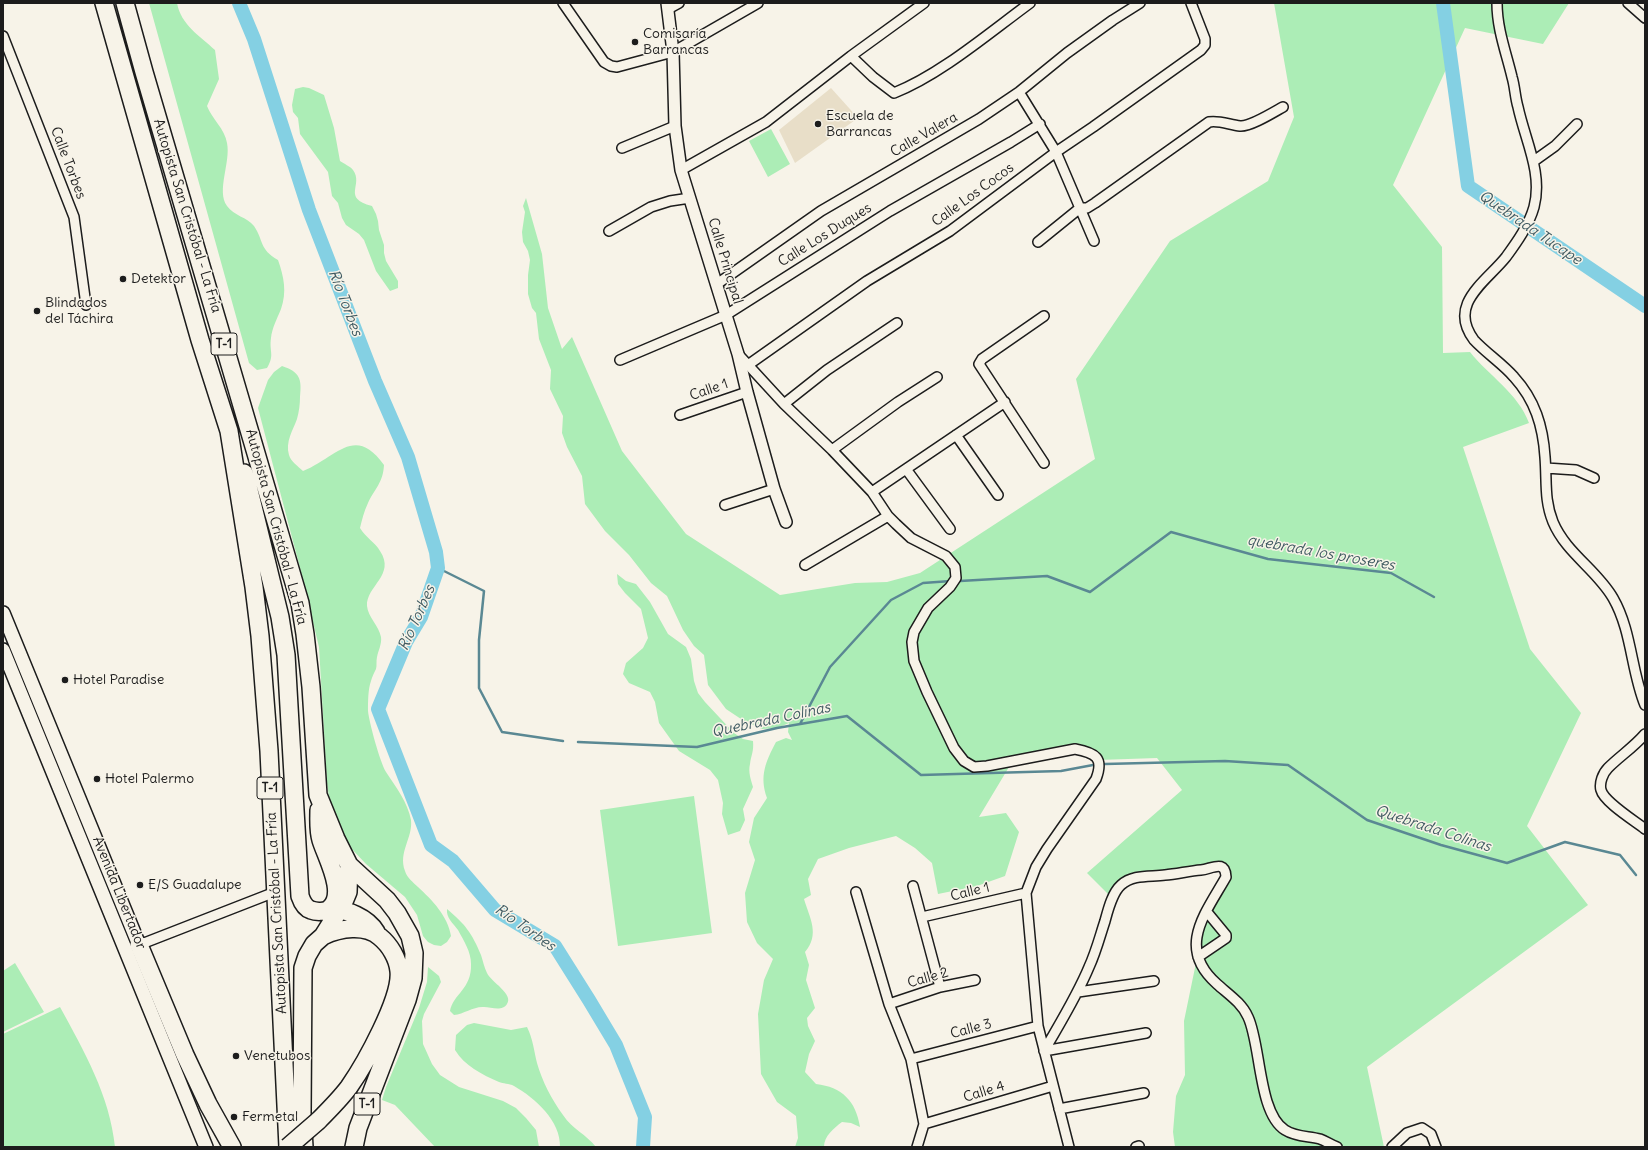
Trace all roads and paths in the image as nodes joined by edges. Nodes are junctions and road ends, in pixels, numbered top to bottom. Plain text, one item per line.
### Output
1 (104, 3) edge
2 (125, 3) edge
3 (562, 3) edge
4 (679, 3) edge
5 (758, 3) edge
6 (924, 3) edge
7 (1030, 3) edge
8 (1140, 3) edge
9 (1191, 3) edge
10 (1497, 3) edge
11 (1628, 3) edge
12 (668, 6) edge
13 (1645, 18) edge
14 (3, 36) edge
15 (673, 52) junction
16 (850, 56) junction
17 (1019, 92) junction
18 (1283, 107) dead end
19 (1040, 124) junction
20 (1577, 124) dead end
21 (675, 126) junction
22 (622, 148) dead end
23 (1056, 152) junction
24 (1534, 161) junction
25 (681, 170) junction
26 (690, 198) junction
27 (1080, 208) junction
28 (609, 231) dead end
29 (1094, 240) dead end
30 (1038, 242) dead end
31 (717, 284) junction
32 (86, 305) dead end
33 (726, 315) junction
34 (1044, 316) dead end
35 (897, 323) dead end
36 (738, 354) junction
37 (620, 360) dead end
38 (748, 365) junction
39 (937, 377) dead end
40 (747, 392) junction
41 (1005, 402) junction
42 (784, 404) junction
43 (680, 415) dead end
44 (229, 431) junction
45 (956, 435) junction
46 (832, 450) junction
47 (1044, 463) dead end
48 (1546, 468) junction
49 (906, 469) junction
50 (1594, 478) dead end
51 (774, 489) junction
52 (872, 492) junction
53 (998, 495) dead end
54 (725, 505) dead end
55 (888, 516) junction
56 (786, 522) dead end
57 (950, 529) dead end
58 (805, 565) dead end
59 (3, 613) edge
60 (3, 650) edge
61 (1645, 705) edge
62 (1645, 734) edge
63 (318, 795) junction
64 (1645, 829) edge
65 (349, 865) junction
66 (913, 886) dead end
67 (275, 892) junction
68 (856, 892) dead end
69 (1026, 892) junction
70 (335, 909) junction
71 (1207, 912) junction
72 (922, 917) junction
73 (323, 936) junction
74 (379, 936) junction
75 (139, 945) junction
76 (1198, 956) junction
77 (975, 980) dead end
78 (1154, 981) dead end
79 (940, 988) junction
80 (1078, 992) junction
81 (889, 1004) junction
82 (1038, 1026) junction
83 (1146, 1033) dead end
84 (1044, 1051) junction
85 (911, 1060) junction
86 (1053, 1086) junction
87 (1144, 1092) dead end
88 (1059, 1109) junction
89 (924, 1124) junction
90 (206, 1147) edge
91 (232, 1147) edge
92 (288, 1147) edge
93 (304, 1147) edge
94 (354, 1147) edge
95 (917, 1147) edge
96 (1068, 1147) edge
97 (1337, 1147) edge
98 (1392, 1147) edge
99 (1436, 1147) edge

1 - 44 highway, Autopista San Cristóbal - La Fría / T-1
2 - 63 highway, Autopista San Cristóbal - La Fría / T-1
3 - 15 street
4 - 12 street
5 - 15 street
6 - 16 street
7 - 16 street
8 - 17 street, Calle Valera
9 - 23 street, Calle Los Cocos
10 - 24 street
11 - 13 street
12 - 15 street, Calle Principal
14 - 32 street, Calle Torbes
15 - 21 street, Calle Principal
16 - 25 street
17 - 19 street
17 - 31 street, Calle Valera
18 - 27 street
19 - 23 street
19 - 33 street, Calle Los Duques
20 - 24 street
21 - 22 street
21 - 25 street, Calle Principal
23 - 27 street
23 - 38 street, Calle Los Cocos
24 - 48 street
25 - 26 street, Calle Principal
26 - 28 street
26 - 31 street, Calle Principal
27 - 29 street
27 - 30 street
31 - 33 street, Calle Principal
33 - 36 street, Calle Principal
33 - 37 street, Calle Los Duques
34 - 41 street
35 - 42 street
36 - 38 street
36 - 40 street, Calle Principal
38 - 42 street
39 - 46 street
40 - 43 street, Calle 1
40 - 51 street, Calle Principal
41 - 45 street
41 - 47 street
42 - 46 street
44 - 67 highway, Autopista San Cristóbal - La Fría / T-1
44 - 70 highway
45 - 49 street
45 - 53 street
46 - 52 street
48 - 50 street
48 - 61 street
49 - 52 street
49 - 57 street
51 - 54 street
51 - 56 street, Calle Principal
52 - 55 street
55 - 58 street
55 - 69 street
59 - 75 main road, Avenida Libertador
60 - 90 main road, Avenida Libertador
62 - 64 street
63 - 65 highway, Autopista San Cristóbal - La Fría / T-1
63 - 70 highway
65 - 70 highway
65 - 94 highway, Autopista San Cristóbal - La Fría / T-1
66 - 72 street
67 - 75 street
67 - 92 highway, Autopista San Cristóbal - La Fría / T-1
68 - 81 street
69 - 72 street, Calle 1
69 - 82 street
70 - 73 highway
70 - 74 highway
71 - 76 street
71 - 76 street
71 - 80 street
72 - 79 street
73 - 74 highway
73 - 93 highway
74 - 92 highway, bridge
75 - 91 highway
76 - 97 street
77 - 79 street, Calle 2
78 - 80 street
79 - 81 street, Calle 2
80 - 84 street
81 - 85 street
82 - 84 street
82 - 85 street, Calle 3
83 - 84 street
84 - 86 street
85 - 89 street
86 - 88 street
86 - 89 street, Calle 4
87 - 88 street
88 - 96 street
89 - 95 street
98 - 99 street

